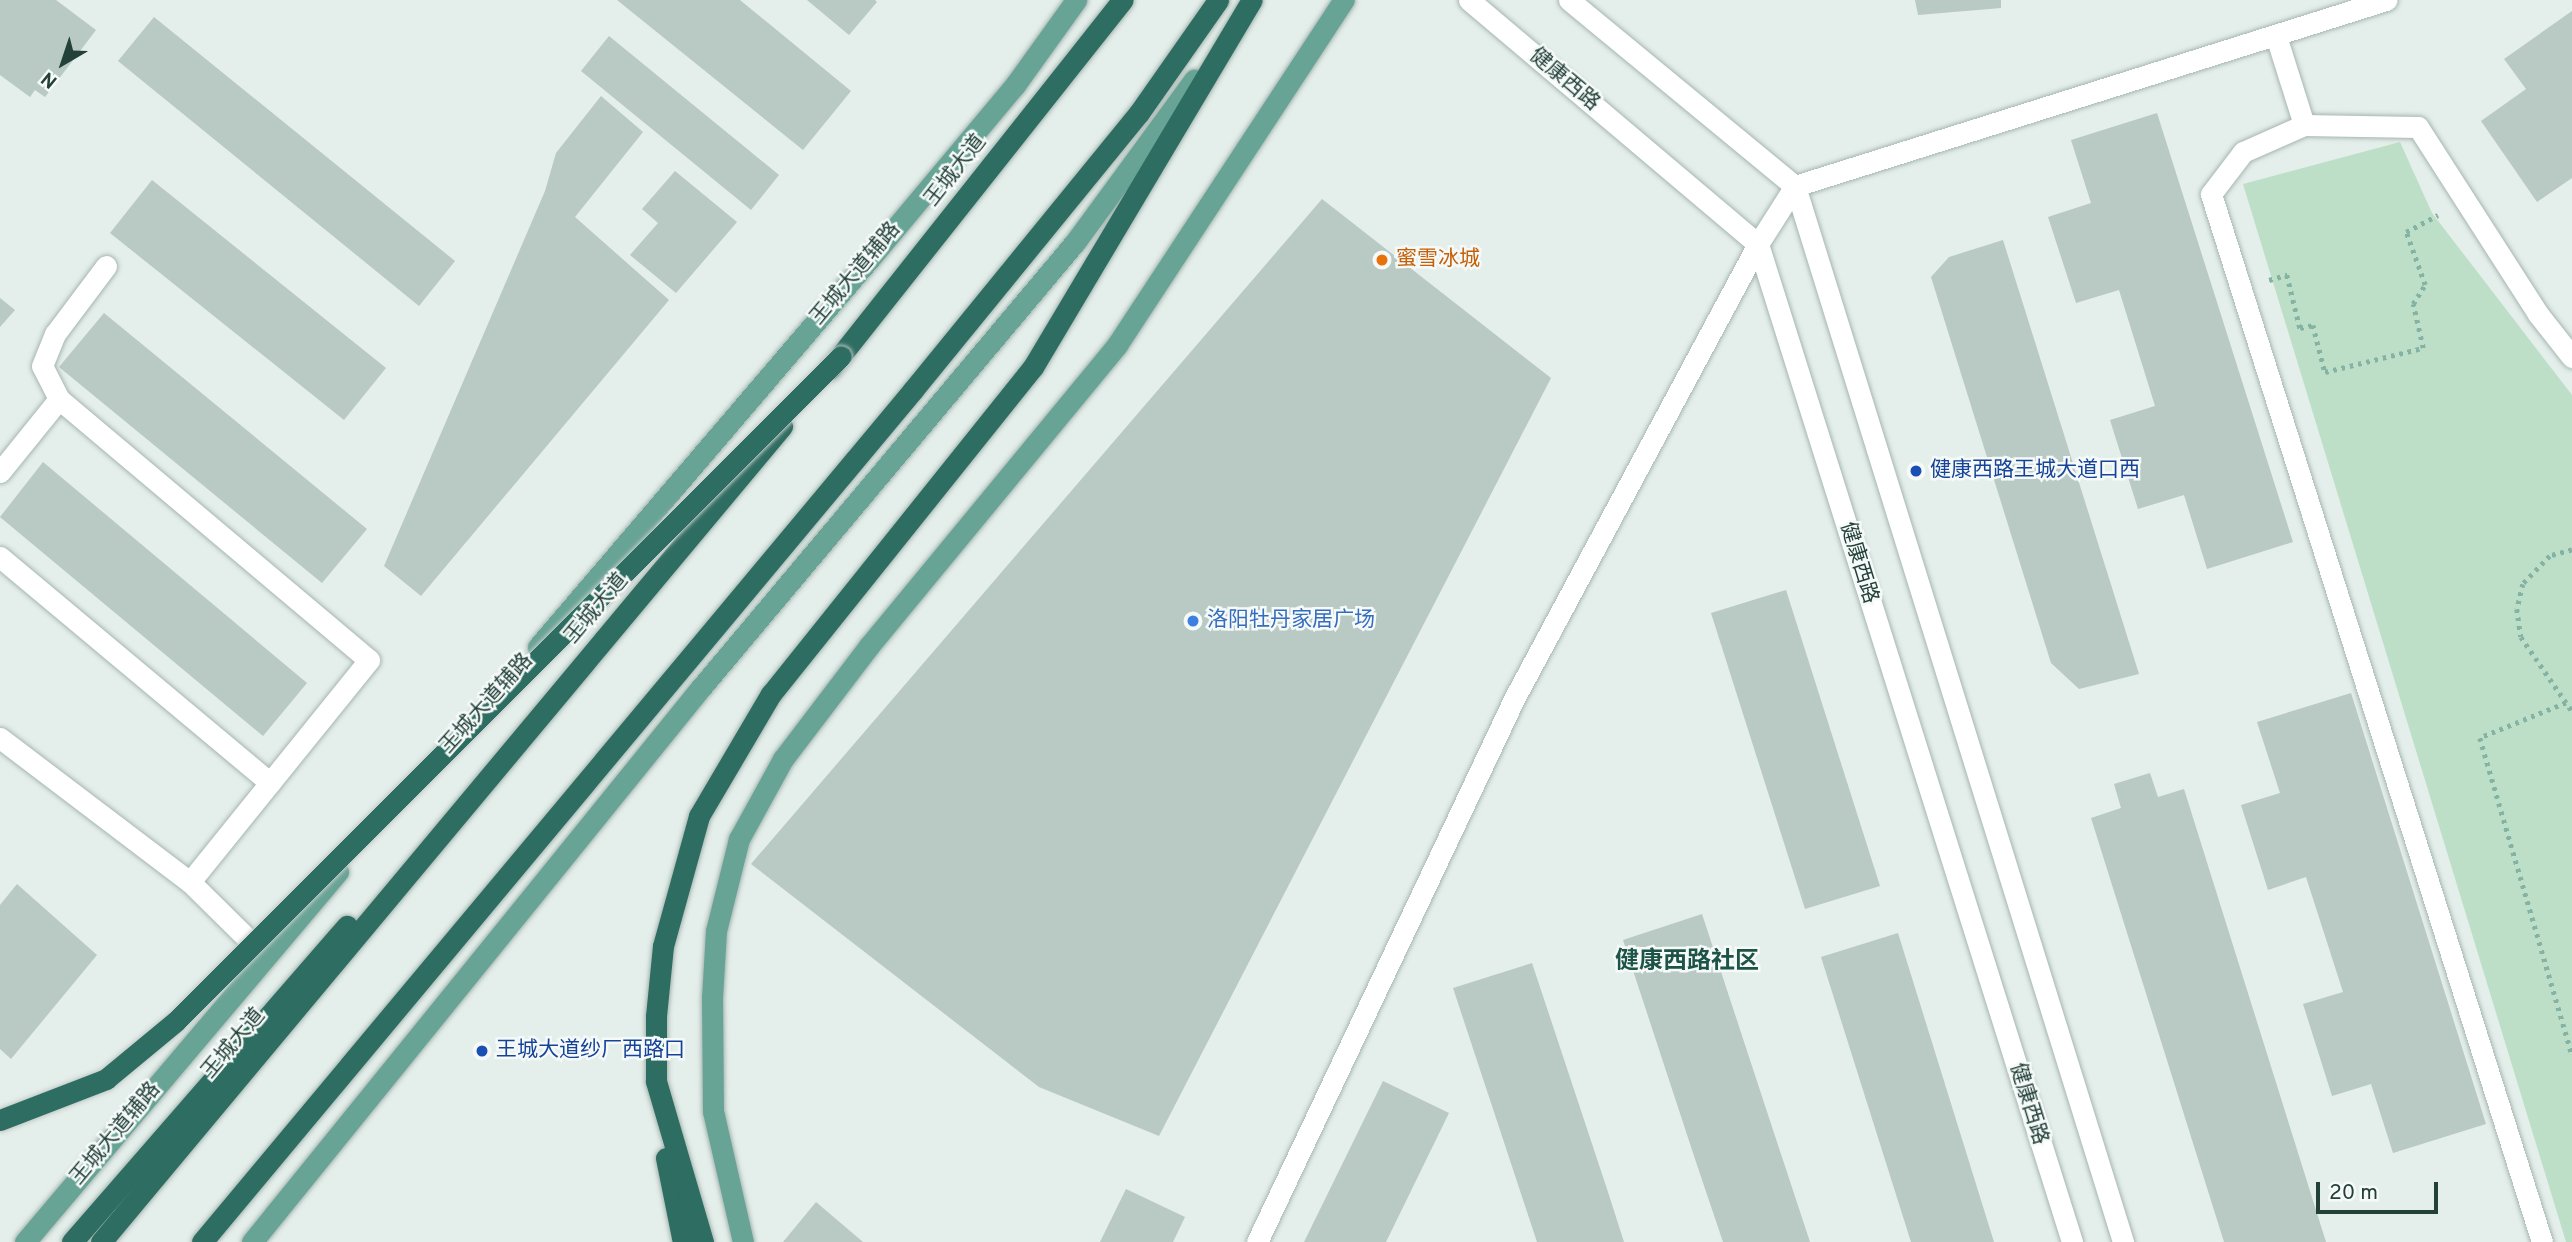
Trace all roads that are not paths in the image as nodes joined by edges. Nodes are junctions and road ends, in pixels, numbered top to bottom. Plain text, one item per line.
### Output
1 (1076, 0) edge
2 (1122, 0) edge
3 (1218, 0) edge
4 (1250, 0) edge
5 (1344, 0) edge
6 (1469, 0) edge
7 (1569, 0) edge
8 (2386, 0) edge
9 (2276, 36) junction
10 (2304, 125) junction
11 (1795, 186) junction
12 (1758, 244) junction
13 (106, 266) dead end
14 (841, 356) junction
15 (2572, 357) edge
16 (60, 399) junction
17 (2, 466) edge
18 (0, 557) edge
19 (0, 738) edge
20 (270, 783) junction
21 (190, 882) junction
22 (264, 955) junction
23 (656, 1081) junction
24 (0, 1120) edge
25 (25, 1242) edge
26 (72, 1242) edge
27 (101, 1242) edge
28 (202, 1242) edge
29 (252, 1242) edge
30 (683, 1242) edge
31 (703, 1242) edge
32 (743, 1242) edge
33 (1257, 1242) edge
34 (2072, 1242) edge
35 (2123, 1242) edge
36 (2542, 1242) edge

1 - 22 main road, 王城大道辅路
2 - 14 highway, 王城大道
3 - 28 highway
4 - 23 highway
4 - 29 main road
5 - 32 main road
6 - 12 street, 健康西路
7 - 11 street
8 - 9 street
9 - 10 street
9 - 11 street
10 - 15 street
10 - 36 street
11 - 12 street
11 - 35 street
12 - 33 street
12 - 34 street, 健康西路
13 - 16 street
14 - 24 highway, bridge
14 - 26 highway, bridge
14 - 27 highway, 王城大道, bridge
16 - 17 street
16 - 20 street
18 - 20 street
19 - 21 street
20 - 21 street
21 - 22 street
22 - 25 main road, 王城大道辅路
23 - 30 highway
23 - 31 highway

